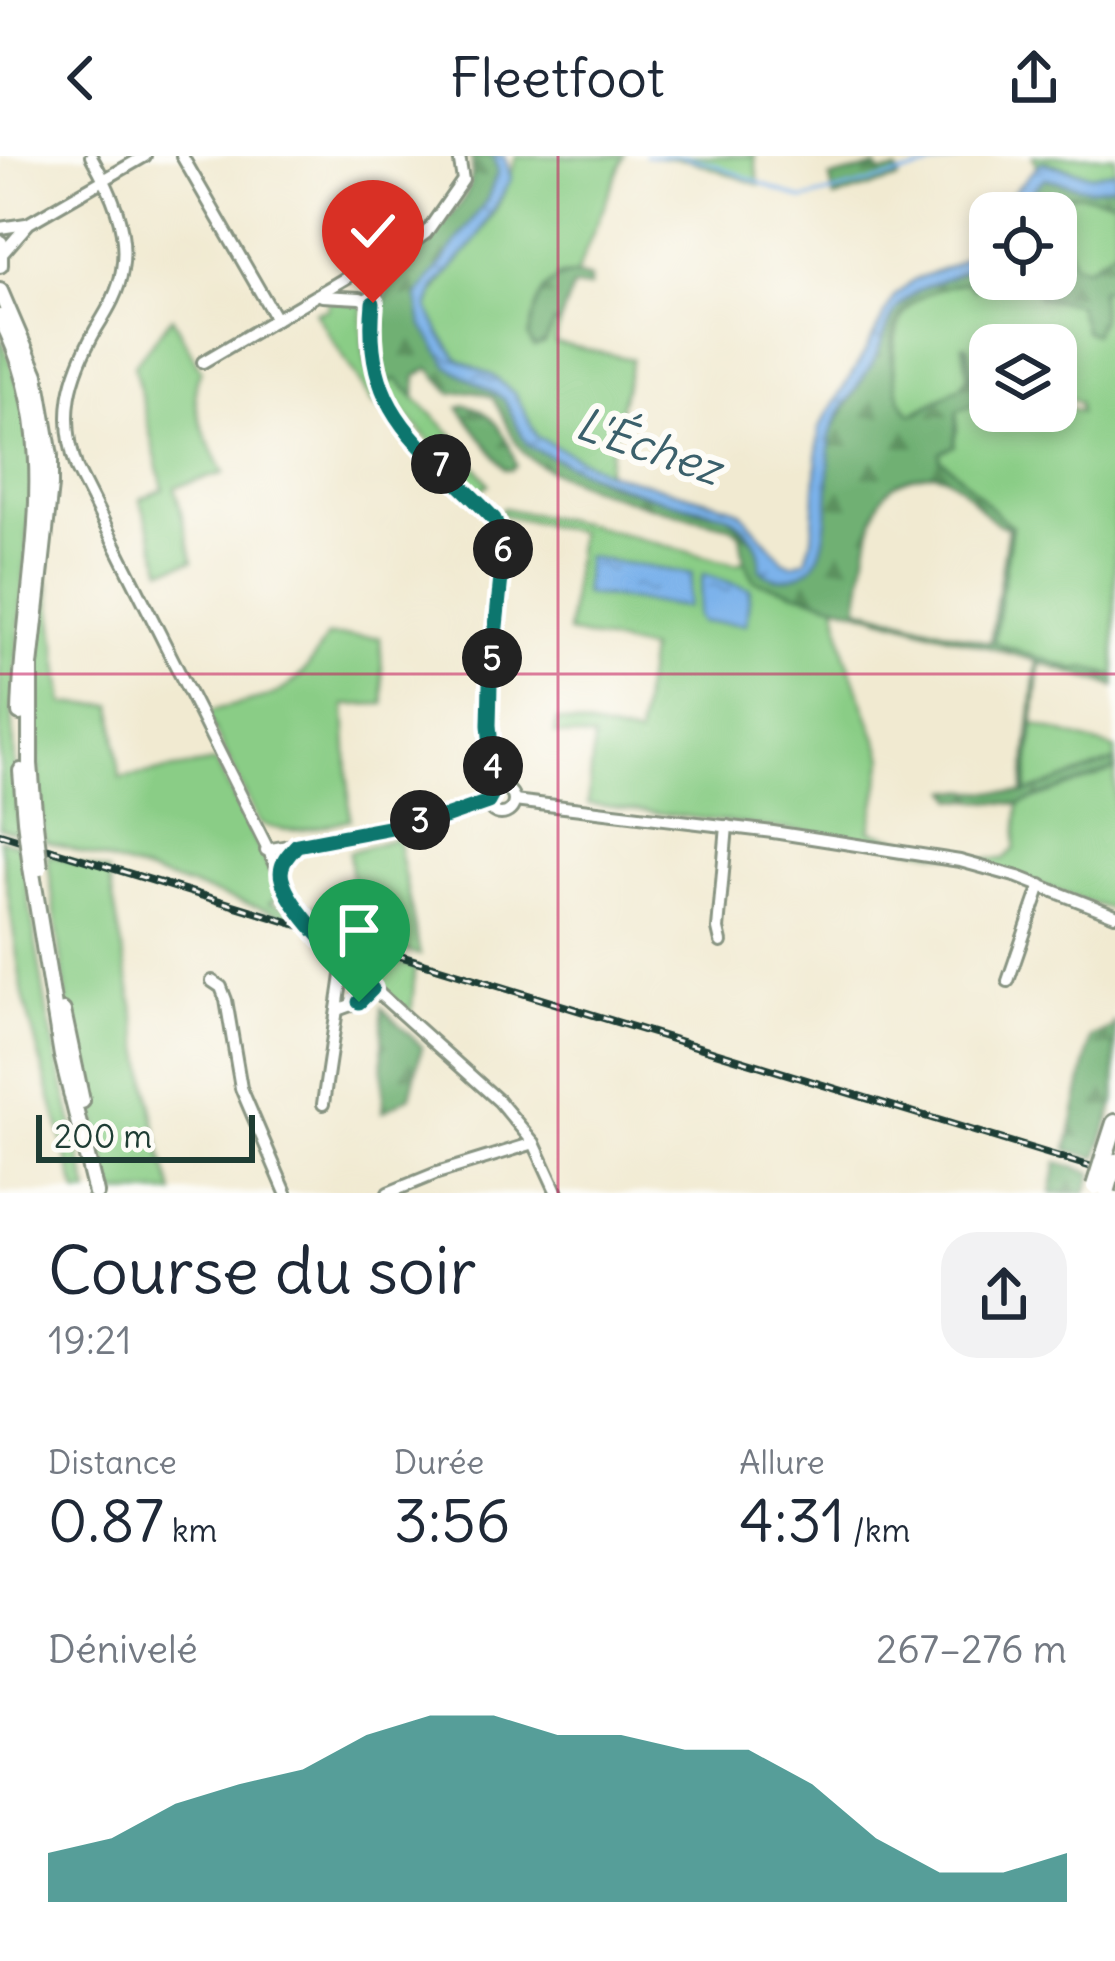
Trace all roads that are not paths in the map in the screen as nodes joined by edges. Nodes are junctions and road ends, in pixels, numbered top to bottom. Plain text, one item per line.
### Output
1 (92, 156) edge
2 (145, 156) edge
3 (182, 156) edge
4 (459, 156) edge
5 (105, 180) junction
6 (29, 223) junction
7 (0, 228) edge
8 (1, 254) edge
9 (392, 259) junction
10 (344, 278) junction
11 (378, 287) junction
12 (0, 291) edge
13 (318, 296) junction
14 (373, 303) junction
15 (0, 317) edge
16 (276, 319) junction
17 (202, 362) dead end
18 (495, 789) junction
19 (514, 801) junction
20 (488, 802) junction
21 (30, 822) junction
22 (728, 826) junction
23 (297, 845) junction
24 (266, 850) junction
25 (35, 867) junction
26 (282, 879) junction
27 (1041, 885) junction
28 (1115, 915) edge
29 (722, 942) dead end
30 (344, 962) junction
31 (212, 981) dead end
32 (1008, 981) dead end
33 (372, 989) junction
34 (338, 1010) junction
35 (323, 1104) dead end
36 (1115, 1123) edge
37 (534, 1143) junction
38 (1110, 1159) edge
39 (1101, 1190) edge
40 (96, 1193) edge
41 (106, 1193) edge
42 (286, 1193) edge
43 (388, 1193) edge
44 (557, 1193) edge

1 - 5 street
2 - 5 street
3 - 16 street
4 - 9 street
5 - 6 street
5 - 24 street
6 - 7 street
6 - 8 street
9 - 10 street
9 - 11 street
10 - 11 street
10 - 13 street
11 - 14 street
12 - 21 main road
13 - 14 street
13 - 16 street
14 - 18 street
15 - 21 main road
16 - 17 street
18 - 19 street
18 - 20 street
19 - 20 street
19 - 22 street
20 - 23 street
21 - 25 main road, bridge
22 - 27 street
22 - 29 street
23 - 24 street
23 - 26 street
24 - 26 street
25 - 40 main road
25 - 41 main road
26 - 30 street
27 - 28 street
27 - 32 street
30 - 33 street
30 - 34 street
31 - 42 street
33 - 34 street
33 - 37 street
34 - 35 street
36 - 38 highway
37 - 43 street
37 - 44 street
38 - 39 highway, bridge

